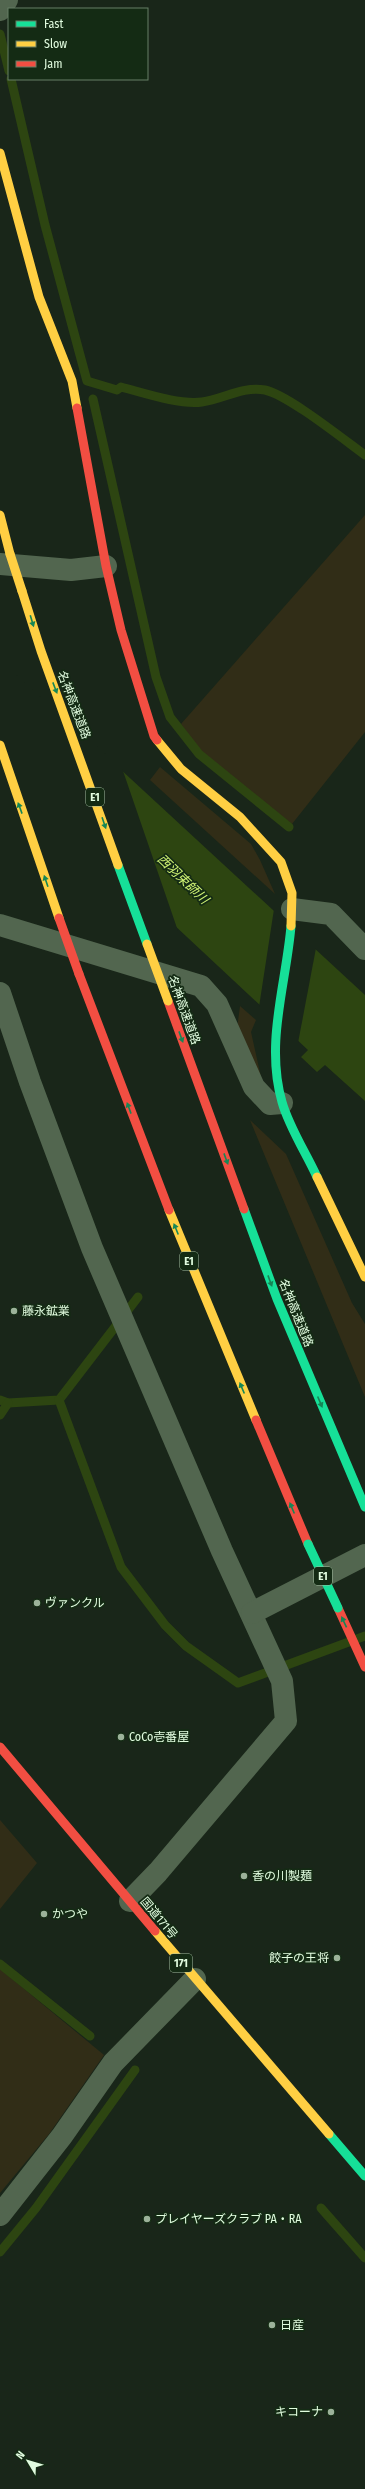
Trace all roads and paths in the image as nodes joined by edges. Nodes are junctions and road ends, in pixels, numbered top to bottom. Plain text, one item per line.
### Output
1 (7, 0) edge
2 (0, 10) edge
3 (0, 153) edge
4 (0, 515) edge
5 (5, 559) edge
6 (106, 566) junction
7 (0, 745) edge
8 (292, 918) junction
9 (0, 925) edge
10 (365, 949) edge
11 (0, 993) edge
12 (282, 1103) junction
13 (365, 1276) edge
14 (365, 1507) edge
15 (365, 1555) edge
16 (252, 1612) junction
17 (364, 1665) edge
18 (0, 1747) edge
19 (130, 1901) junction
20 (195, 1979) junction
21 (365, 2176) edge
22 (0, 2215) edge

1 - 2 street
3 - 6 main road
4 - 5 main road, 名神高速道路 / E1
5 - 6 street
5 -> 14 main road, 名神高速道路 / E1, bridge
6 - 8 main road
17 -> 7 main road, E1, bridge
8 - 10 street
8 - 12 main road
9 - 12 street
11 - 16 street
12 - 13 main road
15 - 16 street
16 - 19 street
18 - 19 main road, 国道171号 / 171
19 - 20 main road, 国道171号 / 171
20 - 21 main road, 国道171号 / 171
20 - 22 street

